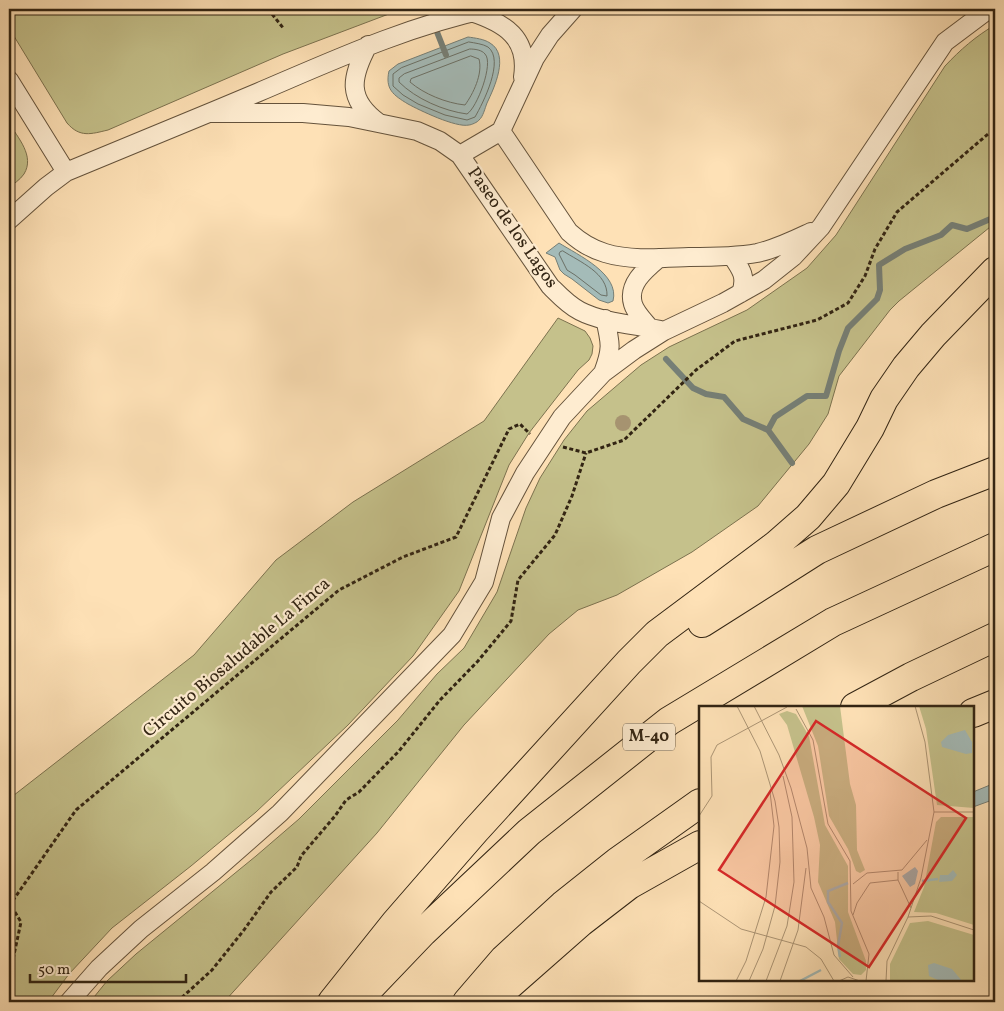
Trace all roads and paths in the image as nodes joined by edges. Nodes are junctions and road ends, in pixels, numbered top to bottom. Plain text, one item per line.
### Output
1 (268, 9) edge
2 (573, 9) edge
3 (992, 9) edge
4 (479, 11) edge
5 (284, 30) dead end
6 (368, 45) junction
7 (9, 80) edge
8 (521, 85) junction
9 (210, 113) junction
10 (380, 123) junction
11 (995, 128) edge
12 (501, 131) junction
13 (460, 155) junction
14 (66, 172) junction
15 (9, 220) edge
16 (821, 227) junction
17 (732, 256) junction
18 (659, 258) junction
19 (995, 271) edge
20 (741, 293) junction
21 (605, 319) junction
22 (657, 329) junction
23 (603, 373) junction
24 (545, 442) junction
25 (586, 453) junction
26 (995, 471) edge
27 (995, 547) edge
28 (995, 637) edge
29 (995, 704) edge
30 (856, 706) edge
31 (583, 713) junction
32 (974, 713) edge
33 (699, 804) edge
34 (699, 846) edge
35 (10, 905) edge
36 (9, 978) edge
37 (69, 1002) edge
38 (177, 1002) edge
39 (332, 1002) edge
40 (356, 1002) edge
41 (467, 1002) edge
42 (490, 1002) edge

1 - 5 path
2 - 8 street, Paseo de los Lagos
3 - 16 street
4 - 6 street, Paseo de los Lagos
4 - 8 street, Paseo de los Lagos
6 - 9 street, Paseo de los Lagos
6 - 10 street
7 - 14 street
8 - 12 street, Paseo de los Lagos
9 - 10 street, Paseo de los Lagos
9 - 14 street, Paseo de los Lagos
10 - 13 street, Paseo de los Lagos
11 - 25 path
12 - 13 street, Paseo de los Lagos
12 - 18 street
13 - 21 street, Paseo de los Lagos
14 - 15 street, Paseo de los Lagos
16 - 17 street
16 - 20 street
17 - 18 street
17 - 20 street
18 - 22 street
19 - 31 highway
20 - 22 street
21 - 22 street, Paseo de los Lagos
21 - 23 street
22 - 23 street
23 - 24 street
24 - 25 path, Circuito Biosaludable La Finca
24 - 35 path, Circuito Biosaludable La Finca
24 - 37 street
25 - 38 path
26 - 31 highway
27 - 40 highway, M-40
28 - 30 highway
29 - 32 highway
31 - 39 highway
33 - 41 highway
34 - 42 highway
35 - 36 path

